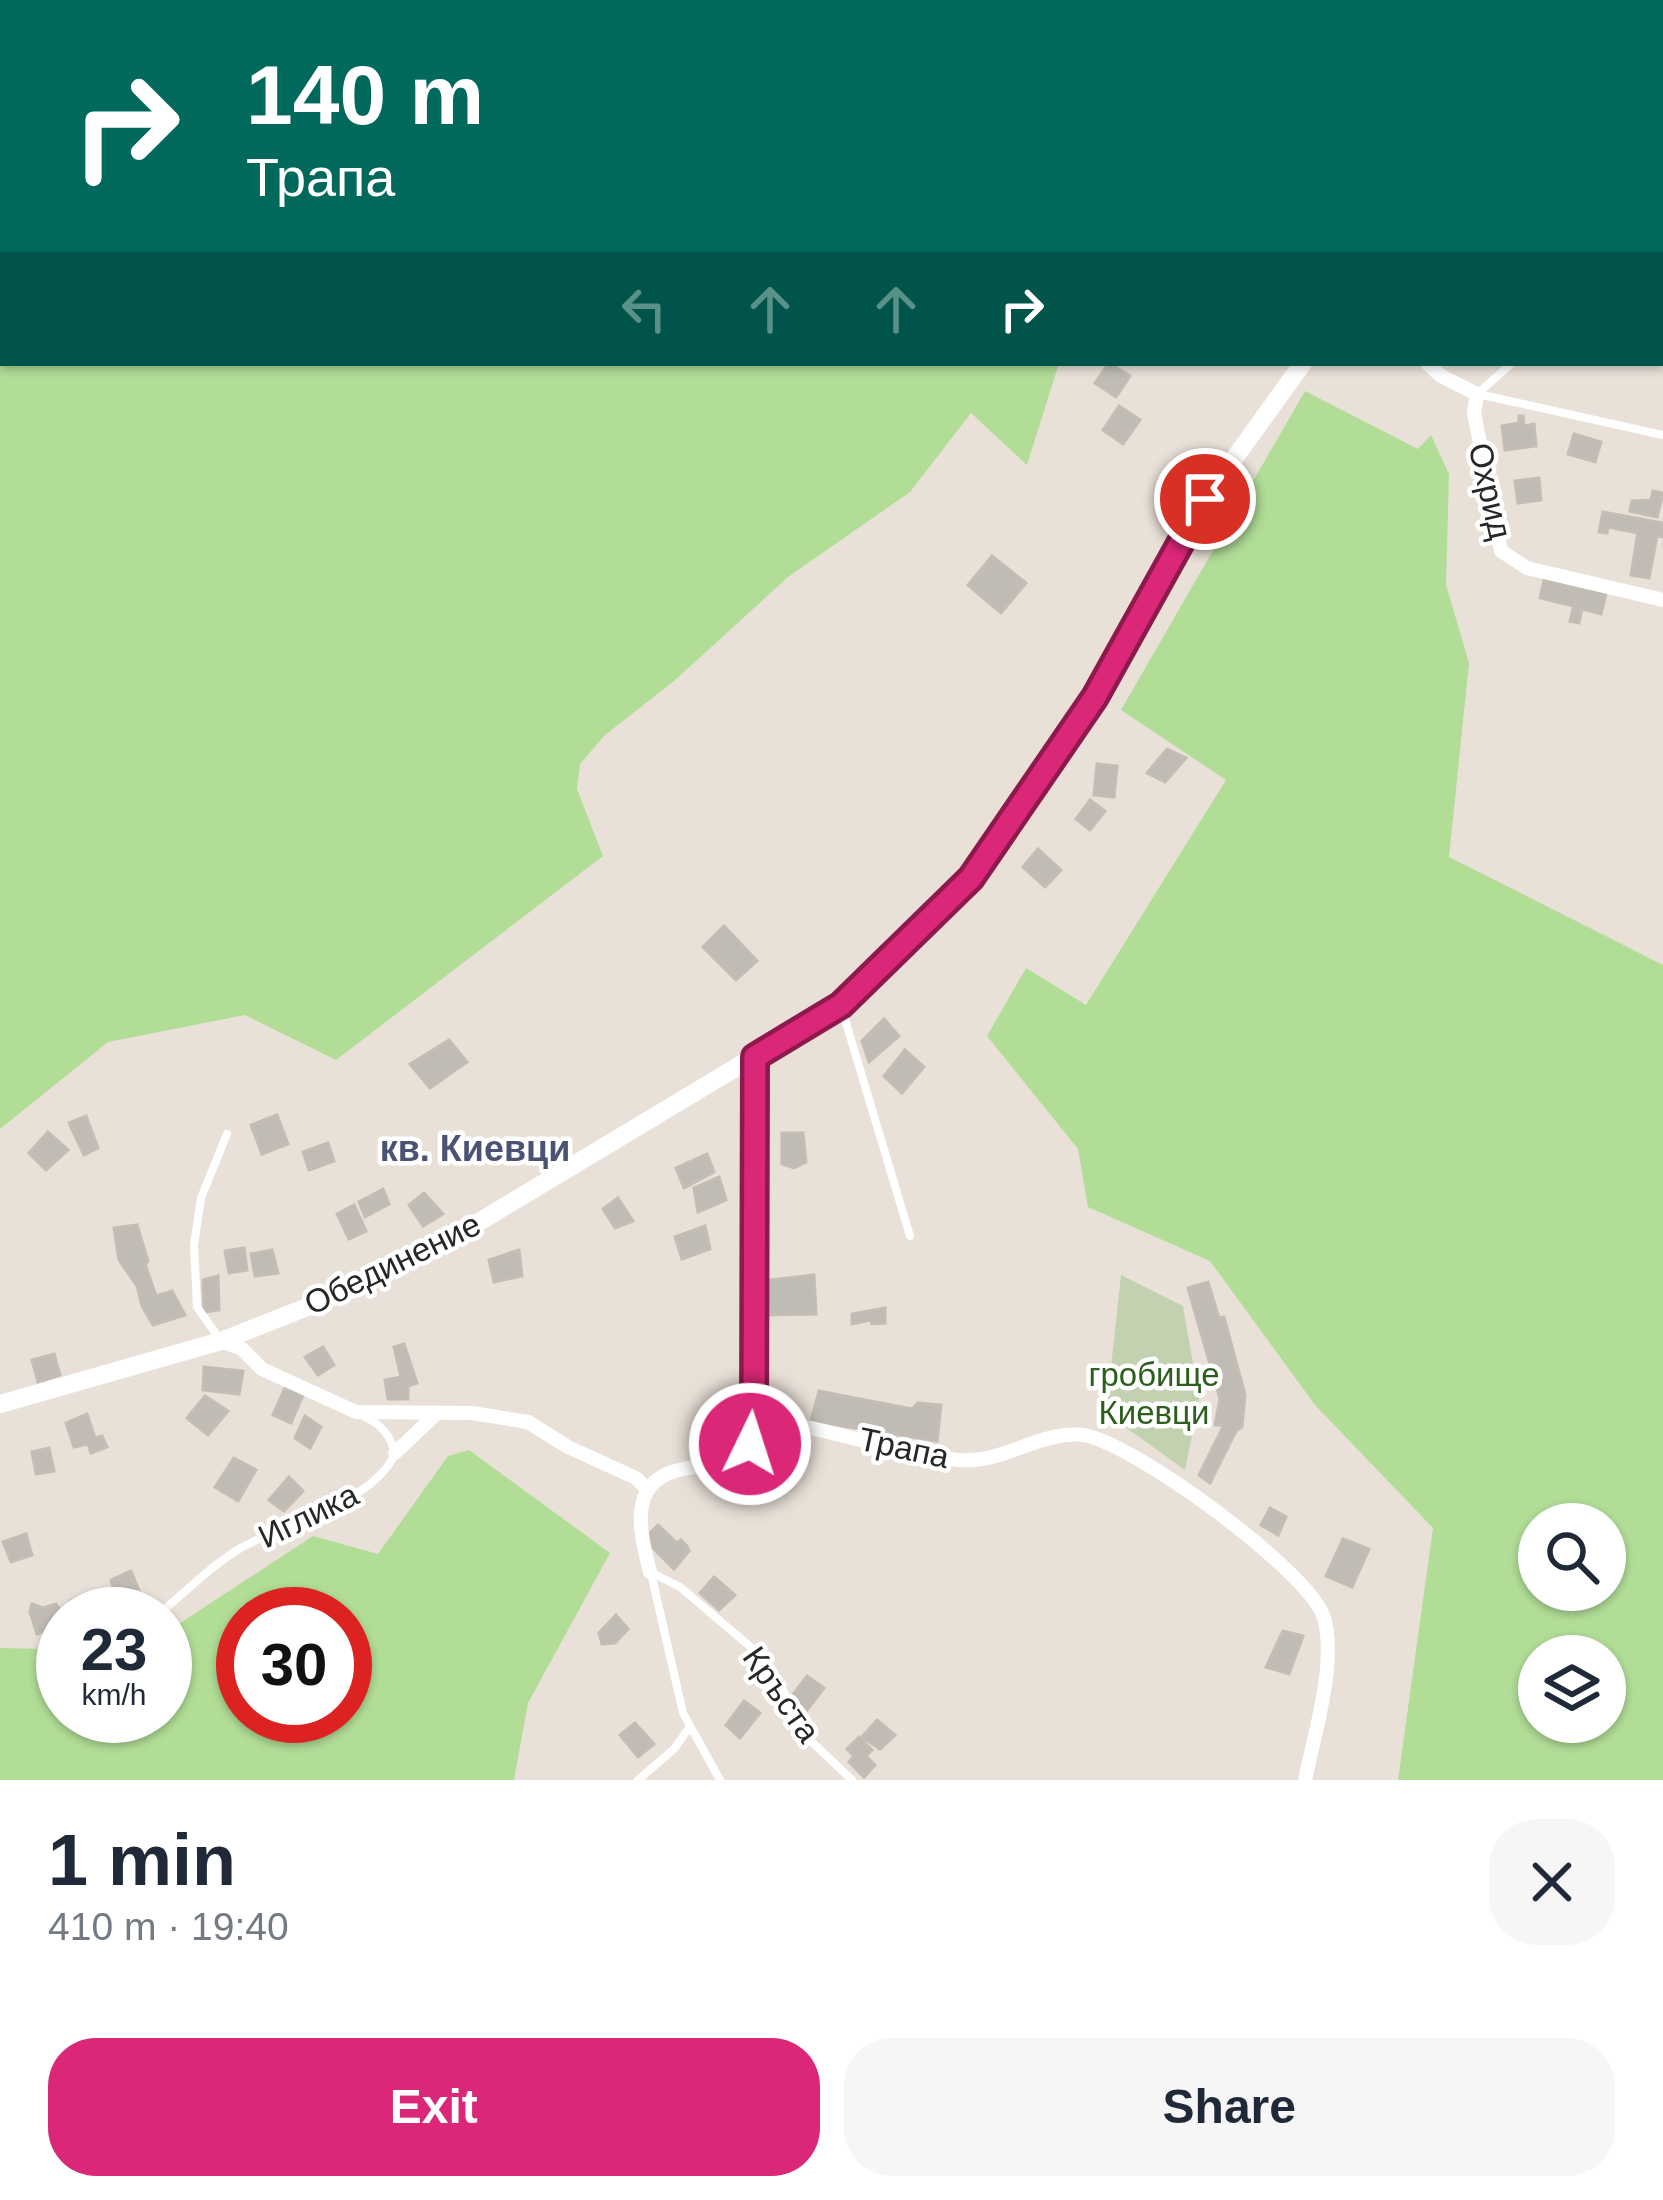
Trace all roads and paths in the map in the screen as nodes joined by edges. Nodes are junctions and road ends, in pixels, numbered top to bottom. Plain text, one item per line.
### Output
1 (1301, 366) edge
2 (1431, 366) edge
3 (1510, 366) edge
4 (1477, 394) junction
5 (1663, 435) edge
6 (1663, 600) edge
7 (841, 1005) junction
8 (755, 1057) junction
9 (227, 1134) dead end
10 (910, 1236) dead end
11 (221, 1341) junction
12 (0, 1404) edge
13 (356, 1412) junction
14 (436, 1414) junction
15 (754, 1420) junction
16 (395, 1454) junction
17 (648, 1490) junction
18 (650, 1572) junction
19 (192, 1587) edge
20 (689, 1728) junction
21 (638, 1780) edge
22 (720, 1780) edge
23 (852, 1780) edge
24 (1305, 1780) edge

1 - 7 street
2 - 4 street, Охрид
3 - 4 lane
4 - 5 lane
4 - 6 street, Охрид
7 - 8 street
7 - 10 lane
8 - 11 street, Обединение
8 - 15 street
9 - 11 lane
11 - 12 street, Обединение
11 - 13 street
13 - 14 street
13 - 16 lane
14 - 16 street
14 - 17 street
15 - 17 street
15 - 24 street, Трапа
16 - 19 lane, Иглика
17 - 18 street
18 - 20 lane
18 - 23 lane, Кръста
20 - 21 lane
20 - 22 lane

